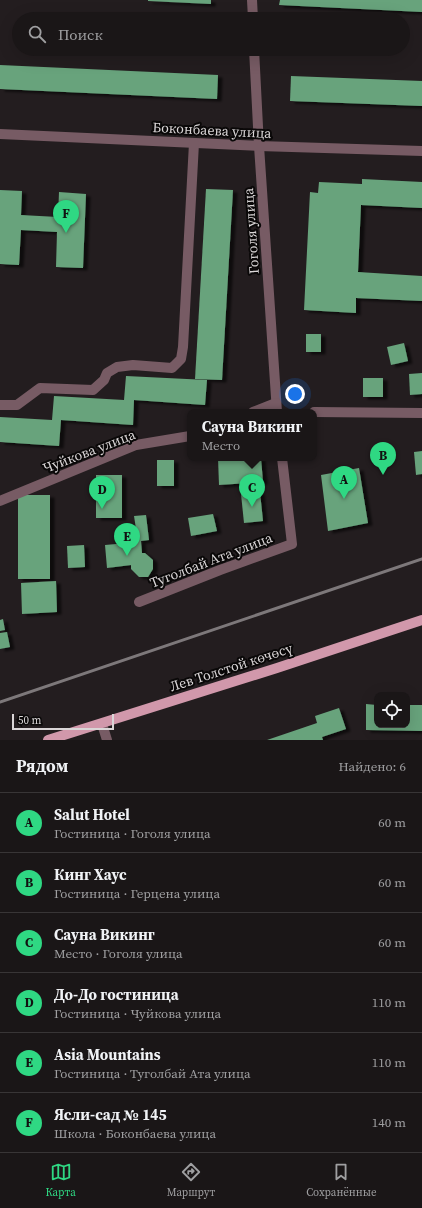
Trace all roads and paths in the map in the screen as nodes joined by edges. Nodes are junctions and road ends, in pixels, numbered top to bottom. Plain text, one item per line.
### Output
1 (252, 0) edge
2 (253, 12) edge
3 (254, 56) edge
4 (0, 134) edge
5 (194, 143) junction
6 (259, 146) junction
7 (422, 151) edge
8 (0, 405) edge
9 (276, 408) edge
10 (317, 412) edge
11 (422, 413) edge
12 (187, 436) edge
13 (282, 461) edge
14 (0, 501) edge
15 (139, 602) dead end
16 (422, 620) edge
17 (102, 724) junction
18 (48, 740) edge
19 (107, 740) edge

1 - 2 street
3 - 6 street, Гоголя улица
4 - 5 street, Боконбаева улица
5 - 6 street, Боконбаева улица
5 - 8 street
6 - 7 street, Боконбаева улица
6 - 9 street, Гоголя улица
10 - 11 street
12 - 14 street, Чуйкова улица
13 - 15 street, Туголбай Ата улица
16 - 17 main road, Лев Толстой көчөсү
17 - 18 main road, Лев Толстой көчөсү
17 - 19 street

